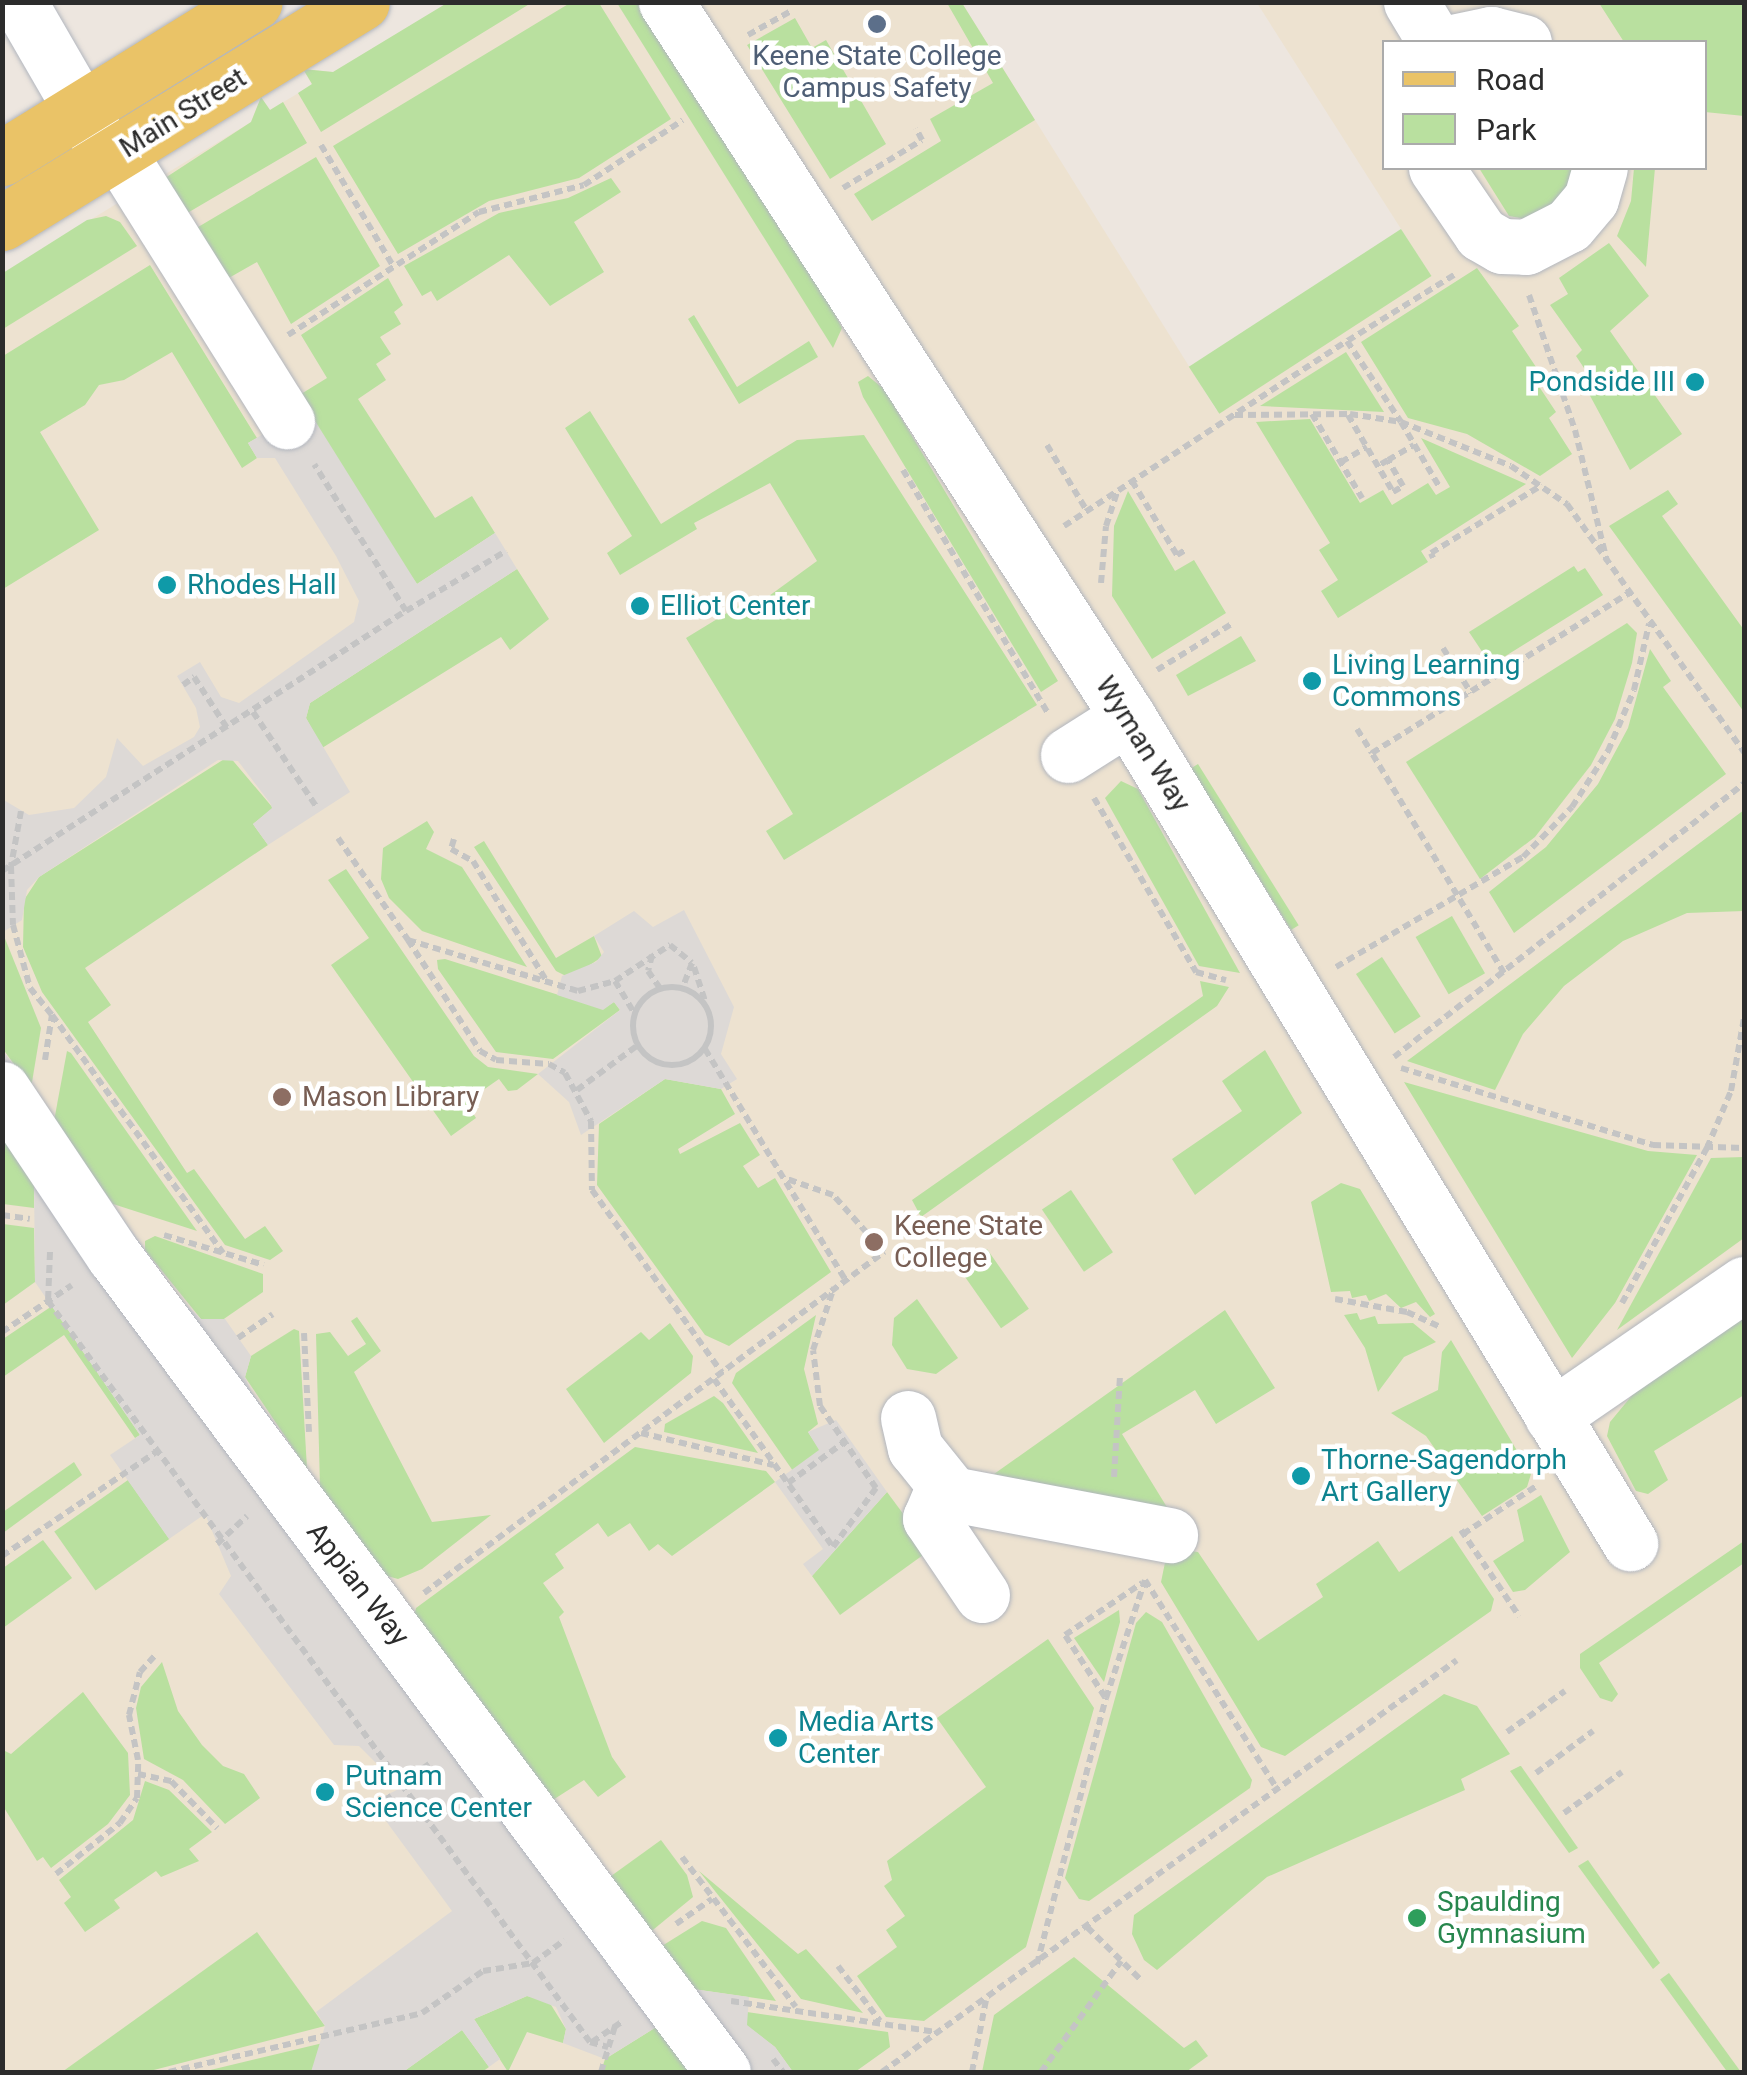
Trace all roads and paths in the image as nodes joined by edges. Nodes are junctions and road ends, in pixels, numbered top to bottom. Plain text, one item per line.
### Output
1 (19, 2) edge
2 (254, 2) edge
3 (362, 2) edge
4 (666, 2) edge
5 (1411, 2) edge
6 (791, 11) dead end
7 (1434, 40) edge
8 (1462, 40) edge
9 (1516, 40) edge
10 (734, 43) dead end
11 (672, 104) dead end
12 (79, 110) junction
13 (683, 120) junction
14 (916, 128) dead end
15 (693, 137) dead end
16 (321, 144) dead end
17 (114, 155) junction
18 (2, 158) edge
19 (1437, 170) edge
20 (1599, 170) edge
21 (830, 196) dead end
22 (2, 222) edge
23 (1502, 246) junction
24 (392, 264) junction
25 (1348, 341) junction
26 (249, 360) junction
27 (1311, 412) junction
28 (1347, 414) junction
29 (1234, 415) junction
30 (287, 421) joint
31 (1400, 422) junction
32 (1048, 445) dead end
33 (1414, 445) junction
34 (1367, 446) junction
35 (1388, 460) junction
36 (1341, 462) junction
37 (900, 466) dead end
38 (1378, 466) junction
39 (1132, 481) junction
40 (1542, 485) junction
41 (1440, 488) dead end
42 (1118, 491) junction
43 (1362, 498) dead end
44 (1087, 511) junction
45 (1056, 531) dead end
46 (1187, 549) dead end
47 (506, 551) dead end
48 (1433, 558) dead end
49 (1607, 561) junction
50 (1101, 592) dead end
51 (1628, 594) junction
52 (406, 611) junction
53 (1650, 622) junction
54 (1233, 624) dead end
55 (1443, 648) dead end
56 (183, 684) dead end
57 (1471, 693) junction
58 (1136, 698) junction
59 (252, 712) junction
60 (227, 728) junction
61 (1357, 729) dead end
62 (1744, 752) edge
63 (1372, 753) junction
64 (1068, 755) junction
65 (1744, 784) edge
66 (316, 806) dead end
67 (21, 812) dead end
68 (338, 838) dead end
69 (454, 839) dead end
70 (11, 866) junction
71 (2, 871) edge
72 (1460, 899) junction
73 (408, 940) junction
74 (656, 951) junction
75 (692, 962) junction
76 (1330, 970) dead end
77 (1504, 972) junction
78 (614, 980) junction
79 (547, 982) junction
80 (1242, 984) dead end
81 (660, 988) junction
82 (682, 988) dead end
83 (710, 1013) junction
84 (635, 1014) junction
85 (52, 1015) junction
86 (1744, 1018) edge
87 (638, 1045) junction
88 (705, 1048) junction
89 (2, 1089) edge
90 (577, 1090) junction
91 (34, 1137) junction
92 (1706, 1148) junction
93 (1744, 1148) edge
94 (787, 1179) junction
95 (136, 1244) junction
96 (223, 1253) junction
97 (264, 1265) dead end
98 (844, 1278) junction
99 (1744, 1284) edge
100 (834, 1286) junction
101 (1335, 1299) dead end
102 (48, 1301) junction
103 (273, 1314) dead end
104 (1610, 1320) dead end
105 (2, 1332) edge
106 (1449, 1332) dead end
107 (234, 1342) dead end
108 (722, 1373) junction
109 (1120, 1376) dead end
110 (714, 1379) junction
111 (1552, 1416) junction
112 (908, 1418) dead end
113 (641, 1433) junction
114 (843, 1443) junction
115 (159, 1450) junction
116 (774, 1465) junction
117 (1113, 1481) dead end
118 (1544, 1481) dead end
119 (788, 1483) junction
120 (943, 1488) junction
121 (1630, 1542) dead end
122 (2, 1556) edge
123 (1158, 1558) junction
124 (982, 1595) dead end
125 (1519, 1616) dead end
126 (387, 1620) junction
127 (156, 1654) dead end
128 (1457, 1660) dead end
129 (1565, 1691) dead end
130 (1106, 1698) junction
131 (1593, 1731) dead end
132 (1506, 1732) dead end
133 (1622, 1772) dead end
134 (1536, 1773) dead end
135 (138, 1774) junction
136 (1276, 1787) junction
137 (386, 1795) dead end
138 (416, 1803) junction
139 (1564, 1812) dead end
140 (217, 1828) dead end
141 (682, 1856) dead end
142 (56, 1874) dead end
143 (604, 1912) junction
144 (1087, 1927) junction
145 (1121, 1961) junction
146 (533, 1963) junction
147 (1036, 1964) junction
148 (838, 1966) dead end
149 (1143, 1982) dead end
150 (662, 1993) junction
151 (986, 2000) junction
152 (796, 2008) junction
153 (881, 2022) junction
154 (615, 2026) dead end
155 (938, 2032) junction
156 (608, 2047) junction
157 (170, 2072) edge
158 (601, 2072) edge
159 (722, 2072) edge
160 (882, 2072) edge
161 (972, 2072) edge
162 (1041, 2072) edge

1 - 12 street
2 - 12 main road, Main Street
3 - 17 main road, Main Street
4 - 58 street, Wyman Way
5 - 7 street
6 - 10 path
8 - 9 street
11 - 13 path
12 - 17 street
12 - 18 main road, Main Street
13 - 15 path
13 - 24 path
14 - 21 path
16 - 24 path
17 - 22 main road, Main Street
17 - 26 street
19 - 23 street
20 - 23 street
23 - 25 path
23 - 49 path
24 - 26 path
25 - 29 path
25 - 31 path
26 - 30 street
27 - 28 path
27 - 29 path
27 - 36 path
28 - 31 path
28 - 34 path
29 - 39 path
30 - 52 path
31 - 33 path
31 - 40 path
32 - 44 path
33 - 35 path
33 - 41 path
34 - 36 path
34 - 38 path
35 - 38 path
35 - 38 path
36 - 43 path
37 - 64 path
39 - 42 path
39 - 46 path
40 - 48 path
40 - 49 path
42 - 44 path
42 - 50 path
44 - 45 path
47 - 52 path
49 - 51 path
51 - 53 path
51 - 57 path
52 - 59 path
53 - 62 path
53 - 72 path
54 - 58 path
55 - 57 path
56 - 60 path
57 - 63 path
58 - 64 street
58 - 111 street, Wyman Way
59 - 60 path
59 - 66 path
60 - 70 path
61 - 63 path
63 - 72 path
64 - 80 path
65 - 77 path
67 - 70 path
68 - 73 path
69 - 79 path
70 - 71 path
70 - 85 path
72 - 76 path
72 - 77 path
73 - 79 path
73 - 90 path
74 - 75 path
74 - 78 path
74 - 81 path
75 - 82 path
75 - 83 path
77 - 92 path
78 - 79 path
78 - 84 path
81 - 83 path
81 - 84 path
83 - 88 path
84 - 87 path
85 - 91 path
85 - 96 path
86 - 92 path
87 - 88 path
87 - 90 path
88 - 94 path
89 - 91 street, Appian Way
90 - 108 path
91 - 95 street, Appian Way
92 - 93 path
92 - 104 path
94 - 98 path
94 - 98 path
95 - 96 path
95 - 102 path
95 - 126 street, Appian Way
96 - 97 path
98 - 100 path
99 - 111 street
100 - 108 path
100 - 114 path
101 - 106 path
102 - 105 path
102 - 115 path
103 - 107 path
108 - 110 path
109 - 117 path
110 - 113 path
110 - 116 path
111 - 121 street, Wyman Way
112 - 120 street
113 - 116 path
113 - 126 path
114 - 119 path
114 - 119 path
115 - 122 path
115 - 138 path
116 - 119 path
118 - 125 path
120 - 123 street
120 - 124 street
123 - 130 path
123 - 130 path
123 - 136 path
126 - 143 street, Appian Way
127 - 135 path
128 - 136 path
129 - 132 path
130 - 147 path
131 - 134 path
133 - 139 path
135 - 140 path
135 - 142 path
136 - 144 path
137 - 138 path
138 - 146 path
141 - 152 path
143 - 146 path
143 - 150 street, Appian Way
144 - 145 path
144 - 147 path
145 - 149 path
145 - 162 path
146 - 156 path
146 - 157 path
147 - 151 path
148 - 153 path
150 - 152 path
150 - 159 street, Appian Way
151 - 155 path
151 - 161 path
152 - 153 path
153 - 155 path
154 - 156 path
155 - 160 path
156 - 158 path

